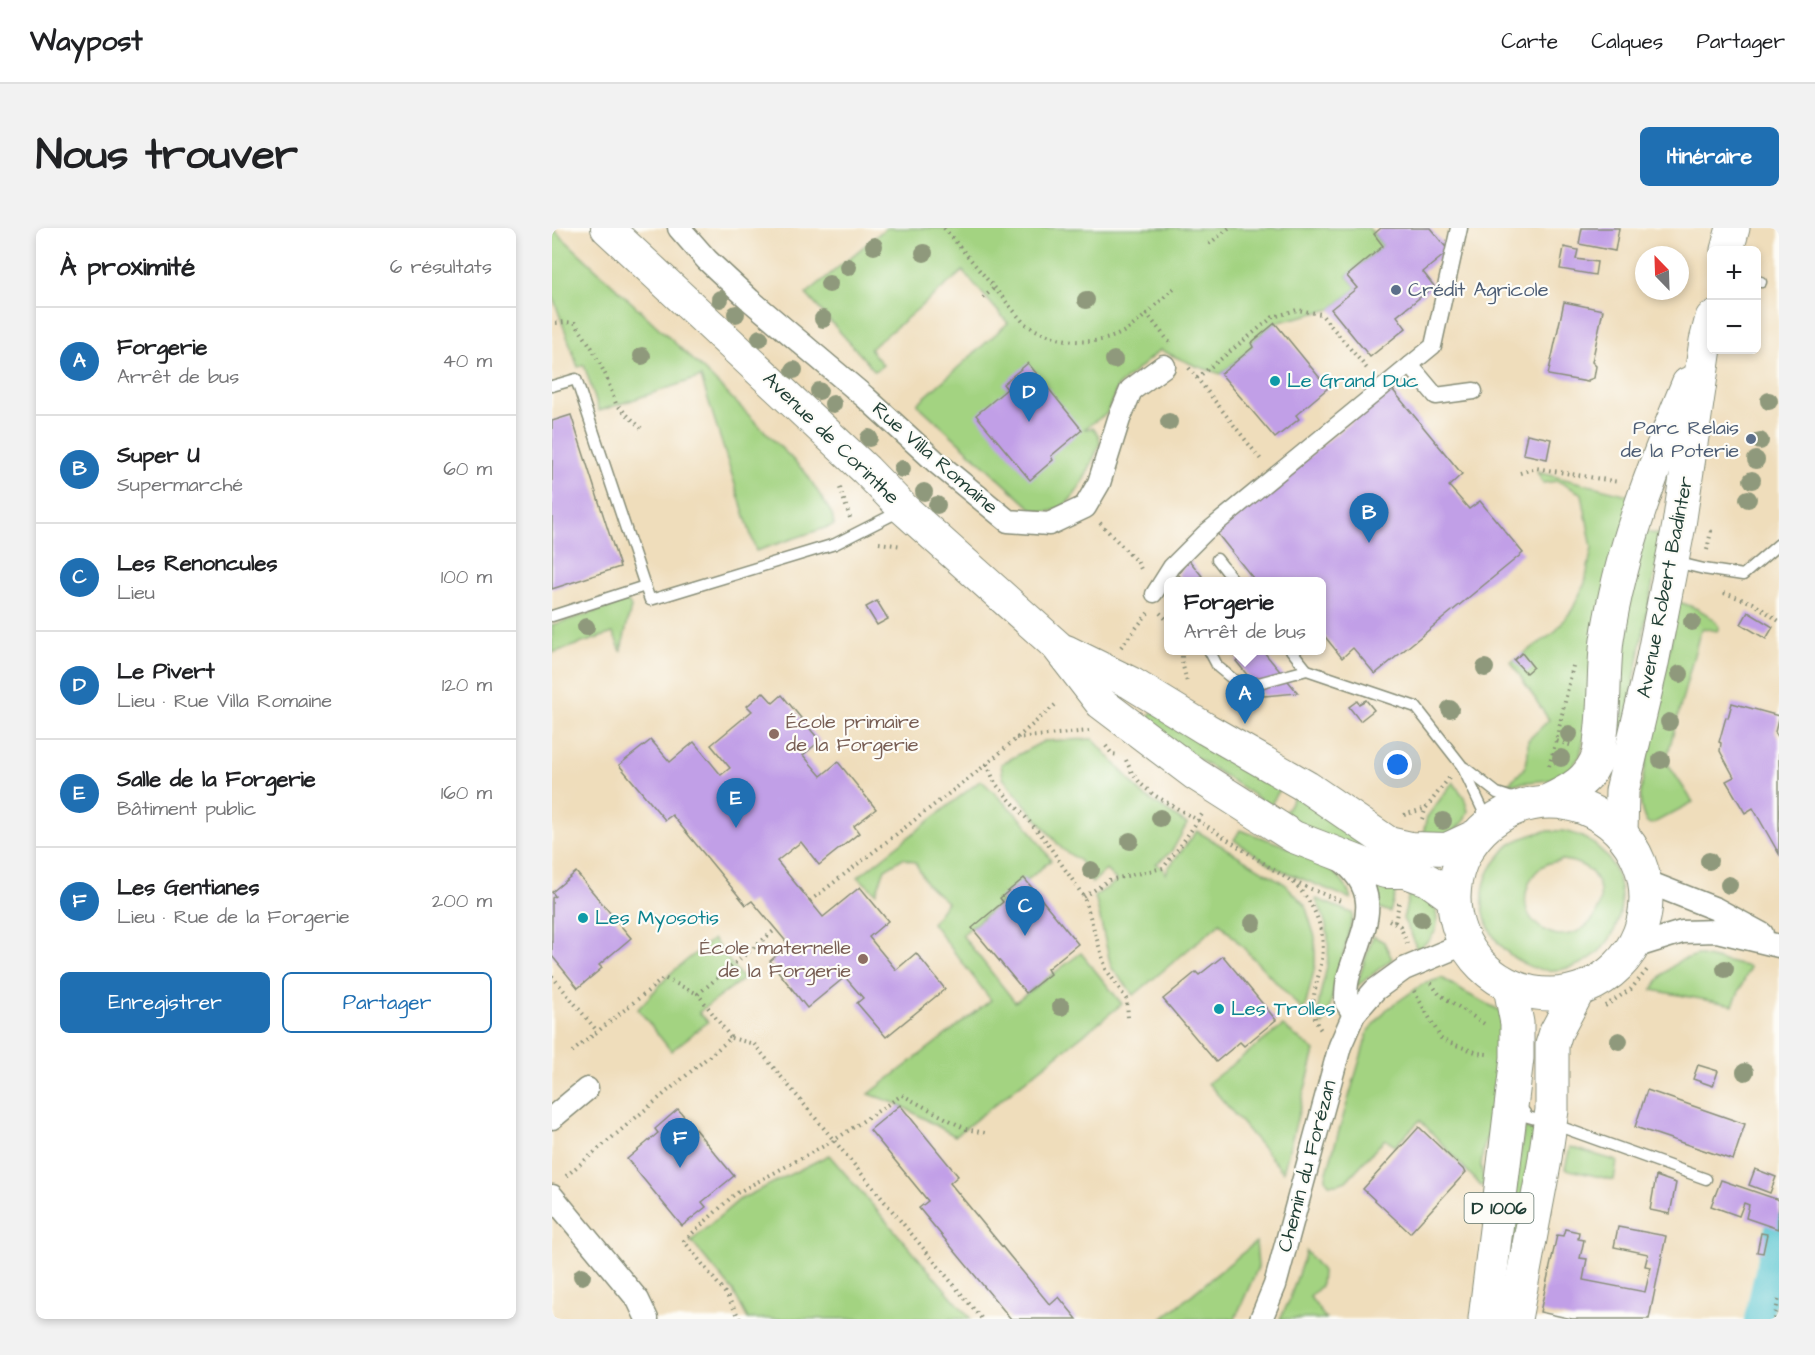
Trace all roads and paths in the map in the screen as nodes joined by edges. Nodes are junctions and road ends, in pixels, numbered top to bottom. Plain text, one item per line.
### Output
1 (607, 228) edge
2 (679, 228) edge
3 (944, 228) edge
4 (1229, 228) edge
5 (1459, 228) edge
6 (1733, 228) edge
7 (1209, 244) dead end
8 (1728, 246) edge
9 (994, 288) junction
10 (1174, 288) dead end
11 (983, 298) dead end
12 (1146, 313) junction
13 (556, 323) dead end
14 (1707, 335) edge
15 (1707, 343) edge
16 (1174, 358) junction
17 (1410, 365) junction
18 (1197, 378) junction
19 (552, 386) edge
20 (1383, 387) junction
21 (1474, 391) dead end
22 (641, 428) dead end
23 (1520, 473) dead end
24 (1274, 477) junction
25 (1628, 483) dead end
26 (1085, 507) junction
27 (904, 509) junction
28 (1779, 544) edge
29 (1217, 559) dead end
30 (1672, 562) junction
31 (1704, 569) junction
32 (1165, 577) edge
33 (1231, 577) edge
34 (1164, 578) edge
35 (645, 586) junction
36 (1154, 594) junction
37 (552, 616) edge
38 (1779, 621) edge
39 (1120, 648) dead end
40 (1211, 655) edge
41 (1294, 655) edge
42 (1307, 670) junction
43 (1055, 705) dead end
44 (1136, 715) junction
45 (1016, 738) junction
46 (1556, 741) dead end
47 (987, 764) junction
48 (1462, 766) junction
49 (1542, 792) junction
50 (1206, 807) dead end
51 (1199, 821) junction
52 (1483, 829) junction
53 (1621, 832) junction
54 (1324, 848) junction
55 (1411, 848) junction
56 (1645, 881) junction
57 (1084, 897) junction
58 (1453, 898) junction
59 (810, 901) dead end
60 (776, 929) dead end
61 (1464, 944) junction
62 (1779, 945) edge
63 (1642, 956) junction
64 (1412, 965) junction
65 (552, 976) edge
66 (1510, 987) junction
67 (698, 994) junction
68 (1589, 1000) junction
69 (1354, 1014) junction
70 (1128, 1018) dead end
71 (597, 1031) junction
72 (731, 1038) junction
73 (1340, 1046) junction
74 (1518, 1049) junction
75 (572, 1052) dead end
76 (587, 1089) dead end
77 (1513, 1096) junction
78 (552, 1118) edge
79 (1550, 1123) junction
80 (985, 1133) dead end
81 (833, 1141) junction
82 (1706, 1179) dead end
83 (556, 1188) edge
84 (1779, 1298) edge
85 (647, 1319) edge
86 (740, 1319) edge
87 (982, 1319) edge
88 (1261, 1319) edge
89 (1485, 1319) edge
90 (1515, 1319) edge
91 (1774, 1319) edge

1 - 27 main road, Avenue de Corinthe
2 - 26 street, Rue Villa Romaine
3 - 9 path
4 - 7 path
5 - 17 street
6 - 8 main road
9 - 11 path
9 - 12 path
10 - 12 path
12 - 16 path
13 - 22 path
14 - 49 main road, Avenue Robert Badinter
15 - 30 main road, Avenue Robert Badinter
16 - 18 path
16 - 26 street
17 - 20 street
17 - 21 street
18 - 20 path
18 - 24 path
19 - 35 lane
20 - 24 street
23 - 25 path
24 - 32 street
26 - 36 path
27 - 35 lane
27 - 44 main road, Avenue de Corinthe
28 - 31 lane
29 - 33 lane
30 - 31 lane
30 - 53 main road, Avenue Robert Badinter
31 - 38 path
34 - 36 street
35 - 37 lane
36 - 39 path
40 - 42 lane
41 - 42 lane
42 - 48 lane
43 - 45 path
44 - 45 path
44 - 51 path
44 - 54 main road
44 - 55 main road
45 - 47 path
46 - 49 path
47 - 57 path
47 - 59 path
48 - 49 lane
48 - 52 lane
48 - 55 path
49 - 52 main road
49 - 53 main road
50 - 51 path
51 - 57 path
51 - 73 path
52 - 55 main road
52 - 58 main road
53 - 56 main road
54 - 58 main road
54 - 69 street
56 - 62 street
56 - 63 main road
57 - 70 path
58 - 61 main road
60 - 67 path
61 - 64 street, Chemin du Forézan
61 - 66 main road
62 - 63 street
63 - 68 main road
63 - 68 path
64 - 69 street, Chemin du Forézan
64 - 74 path
64 - 74 path
65 - 71 path
66 - 68 main road
66 - 74 main road, D 1006
67 - 71 path
67 - 72 path
68 - 79 main road, D 1006
69 - 73 street, Chemin du Forézan
71 - 75 path
72 - 81 path
72 - 83 path
73 - 88 street, Chemin du Forézan
74 - 77 main road, D 1006
76 - 78 street
77 - 79 lane
77 - 89 main road, D 1006
79 - 82 lane
79 - 90 main road, D 1006
80 - 81 path
81 - 86 path
81 - 87 path
83 - 85 street
84 - 91 path

